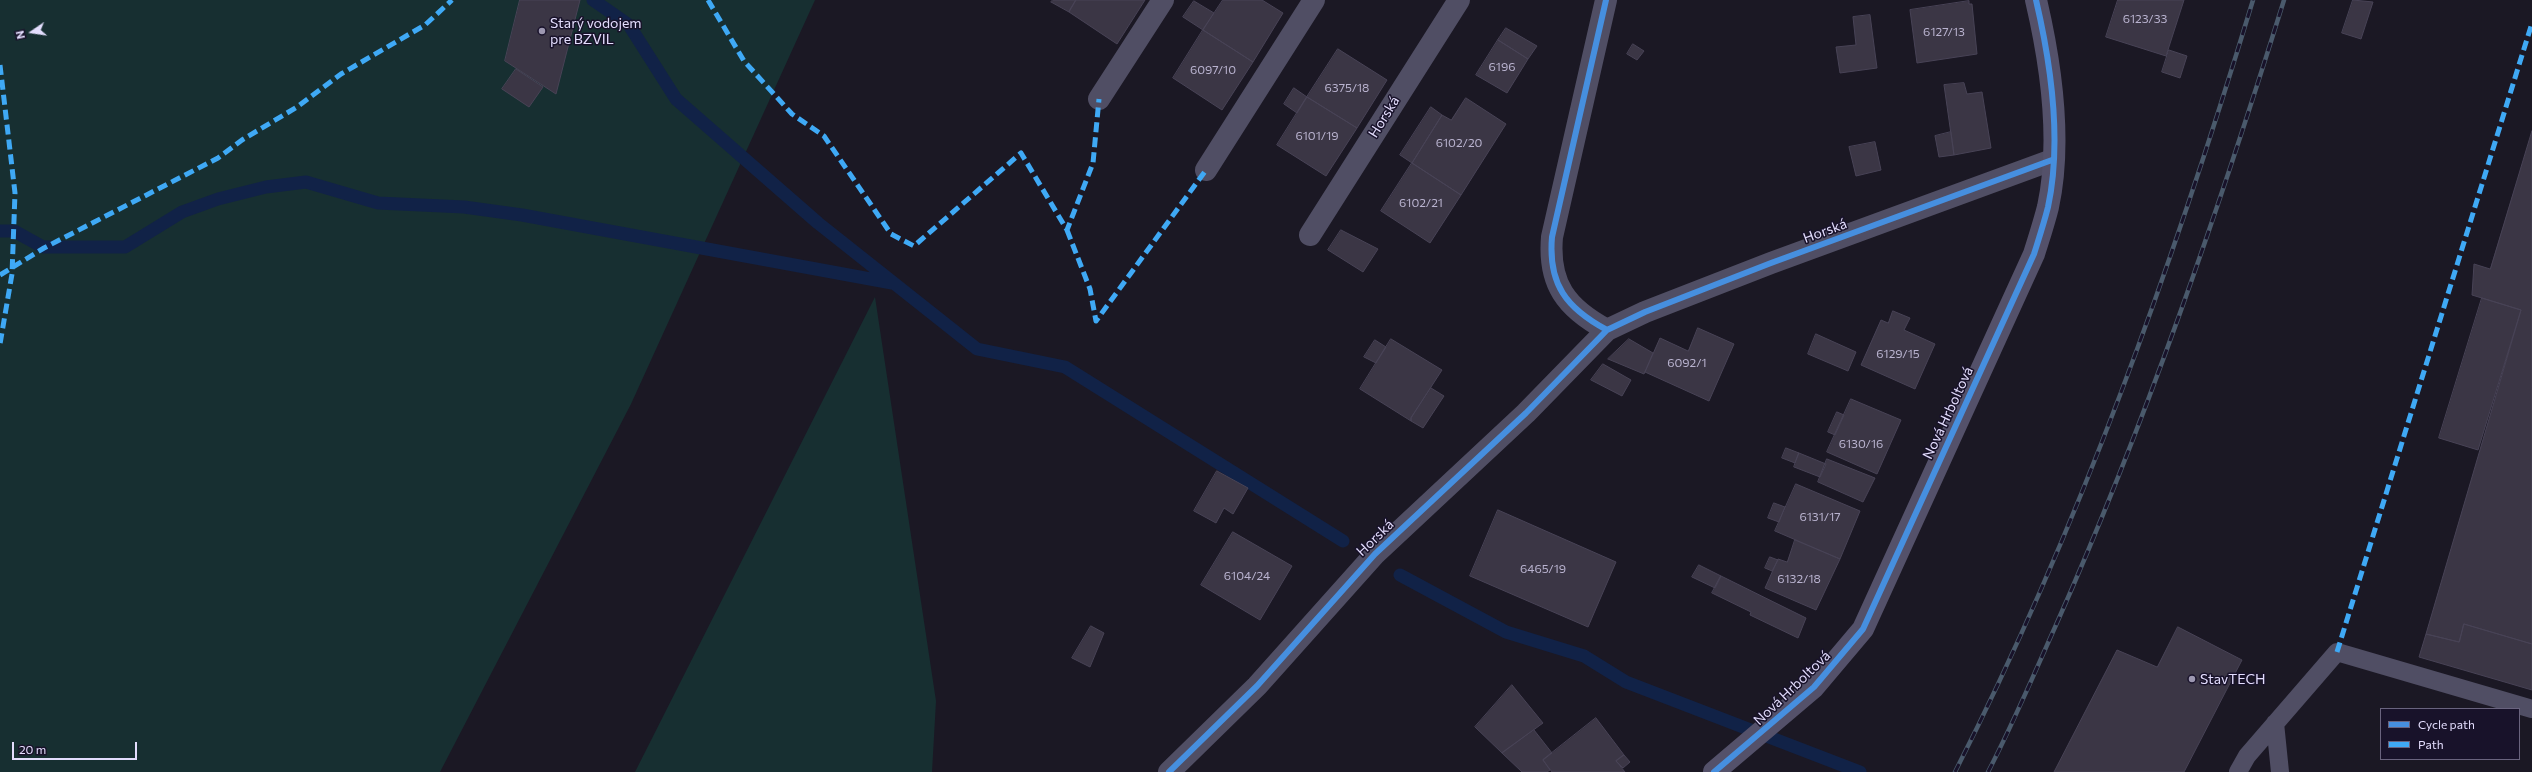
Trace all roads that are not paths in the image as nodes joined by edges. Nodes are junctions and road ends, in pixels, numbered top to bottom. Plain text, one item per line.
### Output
1 (1163, 0) edge
2 (1314, 0) edge
3 (1459, 0) edge
4 (1606, 0) edge
5 (2036, 0) edge
6 (1100, 99) dead end
7 (2052, 160) junction
8 (1206, 170) dead end
9 (1310, 235) dead end
10 (1607, 330) junction
11 (2532, 709) edge
12 (2276, 723) junction
13 (1169, 772) edge
14 (1714, 772) edge
15 (2238, 772) edge
16 (2280, 772) edge

1 - 6 street
2 - 8 street
3 - 9 street, Horská
4 - 10 street
5 - 7 street, Nová Hrboltová
7 - 10 street, Horská
7 - 14 street, Nová Hrboltová
10 - 13 street, Horská
11 - 12 lane
12 - 15 lane
12 - 16 lane

